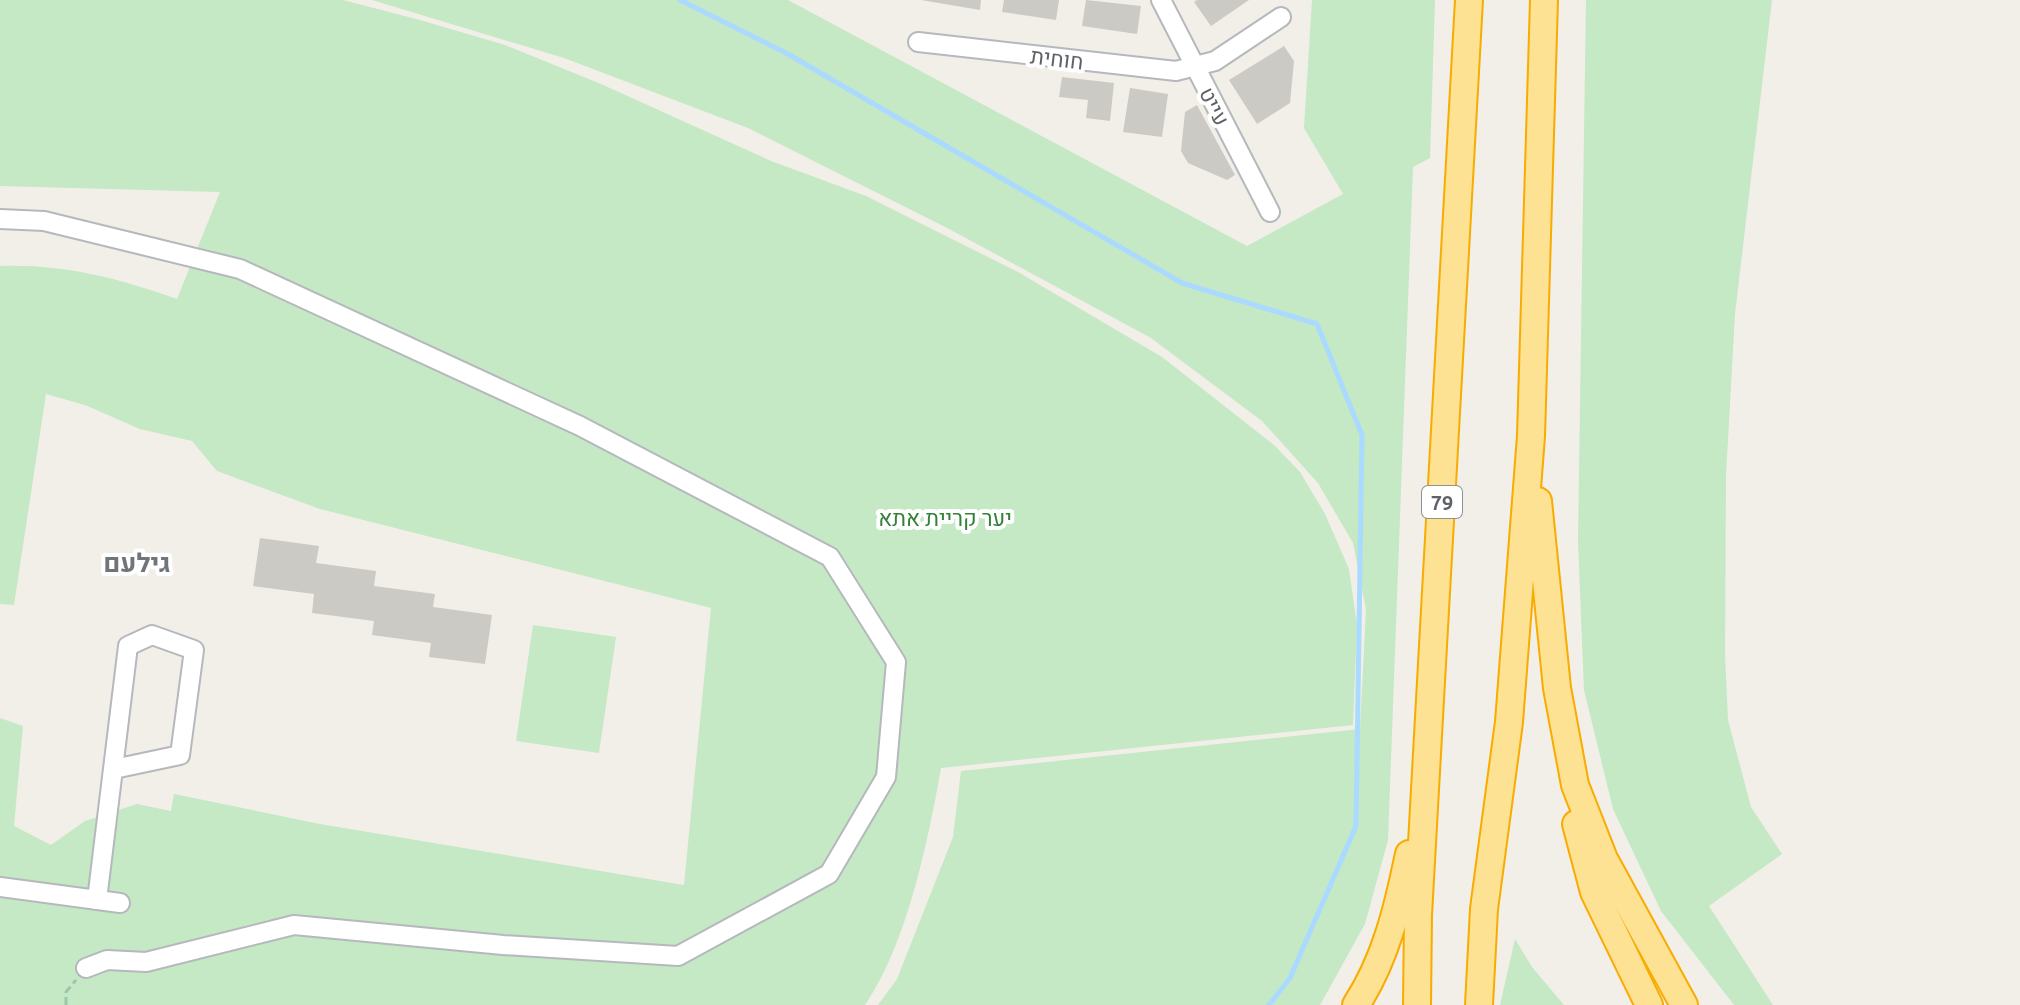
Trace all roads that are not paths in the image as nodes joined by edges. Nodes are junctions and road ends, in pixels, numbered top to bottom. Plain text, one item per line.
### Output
1 (1161, 0) edge
2 (1469, 0) edge
3 (1544, 0) edge
4 (1281, 17) dead end
5 (918, 42) dead end
6 (1195, 67) junction
7 (1270, 212) dead end
8 (0, 219) edge
9 (1531, 436) junction
10 (1428, 756) junction
11 (114, 769) junction
12 (1575, 785) junction
13 (0, 887) edge
14 (97, 900) junction
15 (120, 903) dead end
16 (86, 968) road end
17 (1356, 1005) edge
18 (1417, 1005) edge
19 (1479, 1005) edge
20 (1649, 1005) edge
21 (1684, 1005) edge

1 - 6 street, עייט
2 - 10 highway, 79
3 - 9 highway
4 - 6 street, חוחית
5 - 6 street, חוחית
6 - 7 street, עייט
8 - 16 street
9 - 12 highway
9 - 19 highway
10 - 17 highway
10 - 18 highway, 79
11 - 11 street
11 - 14 street
12 - 20 highway
12 - 21 highway
13 - 14 street
14 - 15 street

